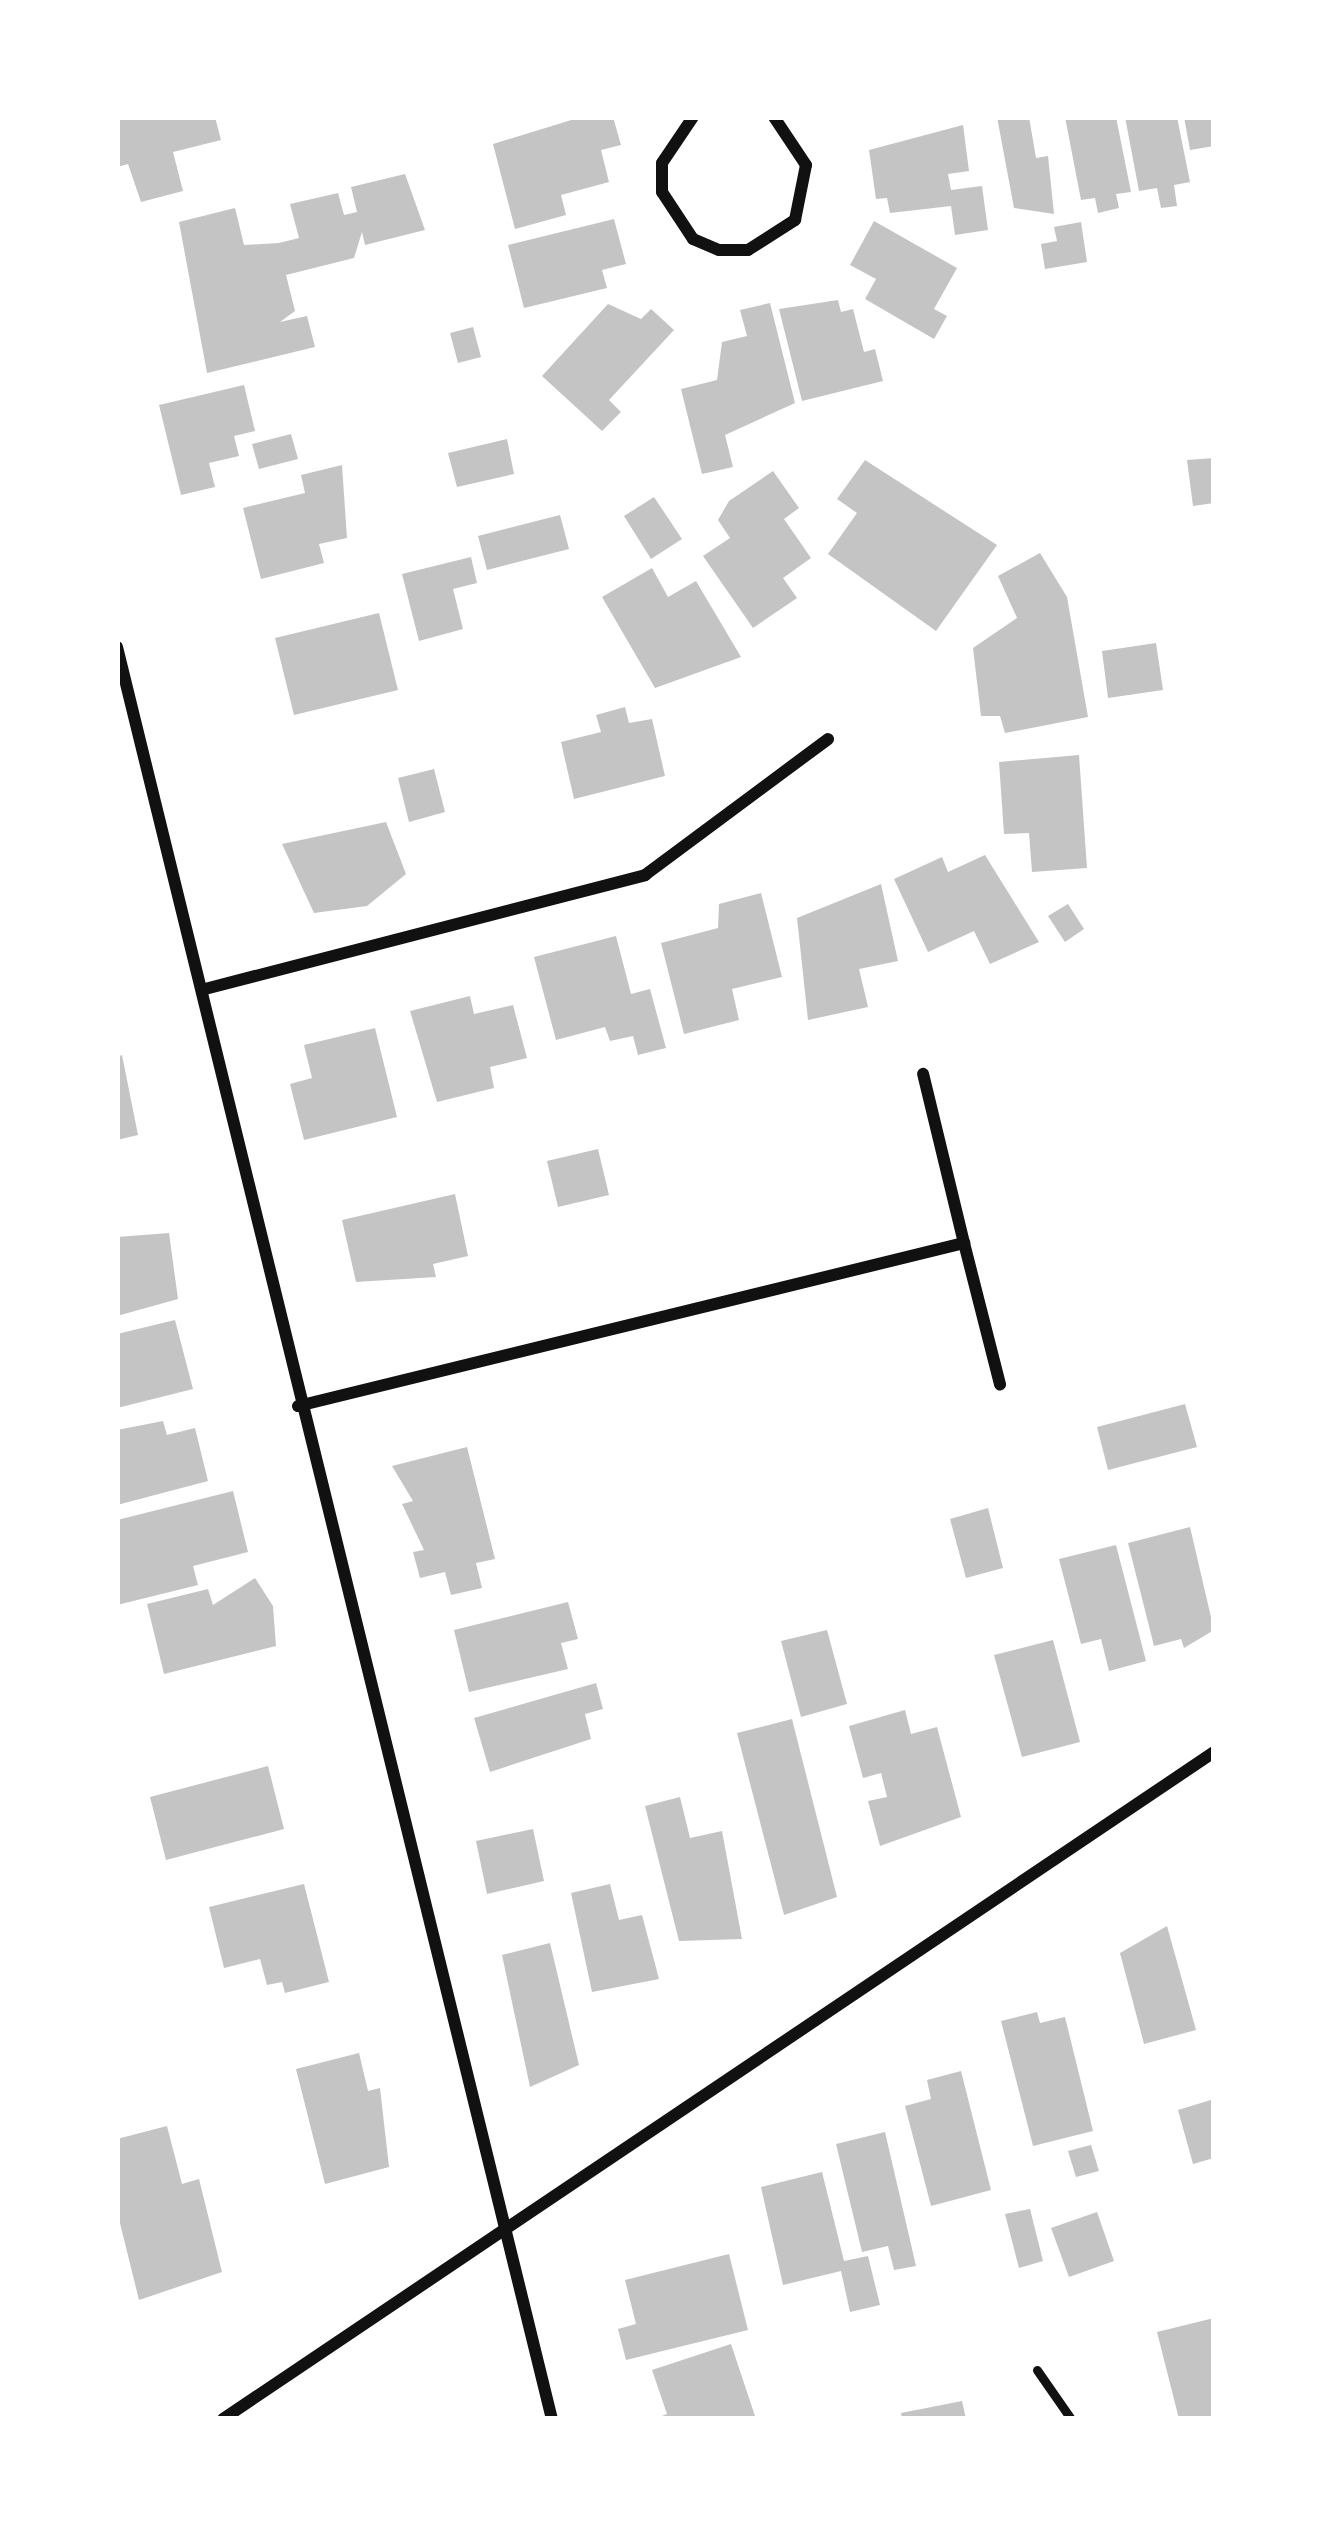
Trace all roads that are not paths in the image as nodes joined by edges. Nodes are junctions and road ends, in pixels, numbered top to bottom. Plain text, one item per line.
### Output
1 (693, 117) edge
2 (775, 117) edge
3 (117, 647) edge
4 (828, 740) dead end
5 (205, 988) junction
6 (923, 1074) dead end
7 (964, 1243) junction
8 (1000, 1384) dead end
9 (298, 1406) junction
10 (1214, 1752) edge
11 (504, 2231) junction
12 (1037, 2370) dead end
13 (223, 2419) edge
14 (551, 2419) edge
15 (1071, 2419) edge

1 - 2 street
3 - 5 street
4 - 5 street
5 - 9 street
6 - 7 street
7 - 8 street
7 - 9 street
9 - 11 street
10 - 11 street
11 - 13 street
11 - 14 street
12 - 15 lane

